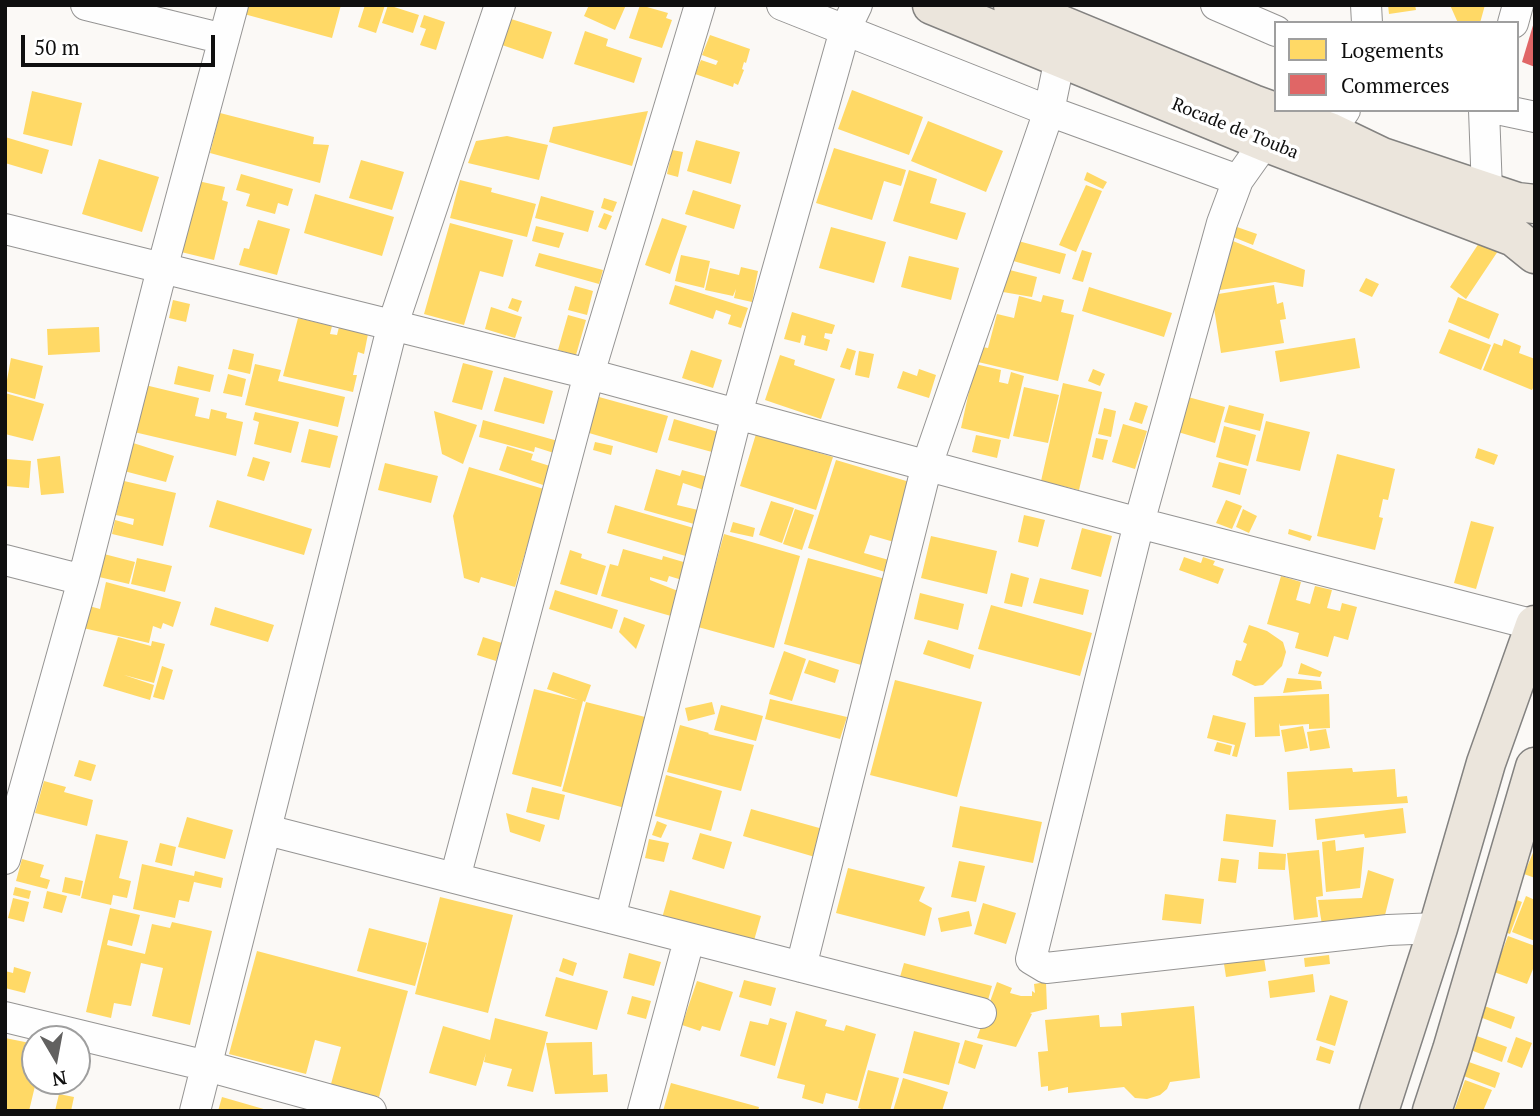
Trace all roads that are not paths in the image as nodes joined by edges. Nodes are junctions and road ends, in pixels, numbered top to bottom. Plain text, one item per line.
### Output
1 (86, 5) edge
2 (233, 5) edge
3 (500, 5) edge
4 (700, 5) edge
5 (782, 5) edge
6 (932, 5) edge
7 (1013, 5) edge
8 (1216, 5) edge
9 (851, 18) edge
10 (1274, 30) edge
11 (224, 39) junction
12 (1060, 58) junction
13 (1274, 108) edge
14 (1049, 111) junction
15 (1293, 112) edge
16 (1484, 112) edge
17 (1511, 112) edge
18 (1535, 117) edge
19 (1337, 121) edge
20 (1265, 142) junction
21 (1238, 180) junction
22 (1487, 191) junction
23 (1535, 204) edge
24 (5, 229) edge
25 (1535, 254) edge
26 (162, 269) junction
27 (393, 324) junction
28 (589, 374) junction
29 (737, 414) junction
30 (927, 465) junction
31 (1139, 523) junction
32 (5, 560) edge
33 (83, 580) junction
34 (1535, 625) edge
35 (1535, 767) edge
36 (267, 830) junction
37 (5, 859) edge
38 (455, 878) junction
39 (610, 918) junction
40 (1438, 929) junction
41 (689, 940) junction
42 (801, 967) junction
43 (982, 1013) dead end
44 (5, 1017) edge
45 (207, 1066) junction
46 (195, 1111) edge
47 (371, 1111) edge
48 (643, 1111) edge
49 (1379, 1111) edge
50 (1432, 1111) edge

1 - 11 street
2 - 11 street
3 - 27 street
4 - 28 street
5 - 9 street
6 - 12 main road, Rocade de Touba
7 - 13 main road, Rocade de Touba
8 - 10 street
9 - 14 street
9 - 29 street
11 - 26 street
12 - 14 street
12 - 20 main road, Rocade de Touba
14 - 21 street
14 - 30 street
15 - 19 main road, Rocade de Touba
16 - 22 street
17 - 18 street
19 - 22 main road, Rocade de Touba
20 - 21 street
20 - 25 main road, Rocade de Touba
21 - 31 street
22 - 23 main road, Rocade de Touba
24 - 26 street
26 - 27 street
26 - 33 street
27 - 28 street
27 - 36 street
28 - 29 street
28 - 38 street
29 - 30 street
29 - 39 street
30 - 31 street
30 - 42 street
31 - 34 street
31 - 40 street
32 - 33 street
33 - 37 street
34 - 40 main road
35 - 50 main road
36 - 38 street
36 - 45 street
38 - 39 street
39 - 41 street
40 - 49 main road
41 - 42 street
41 - 48 street
42 - 43 street
44 - 45 street
45 - 46 street
45 - 47 street

